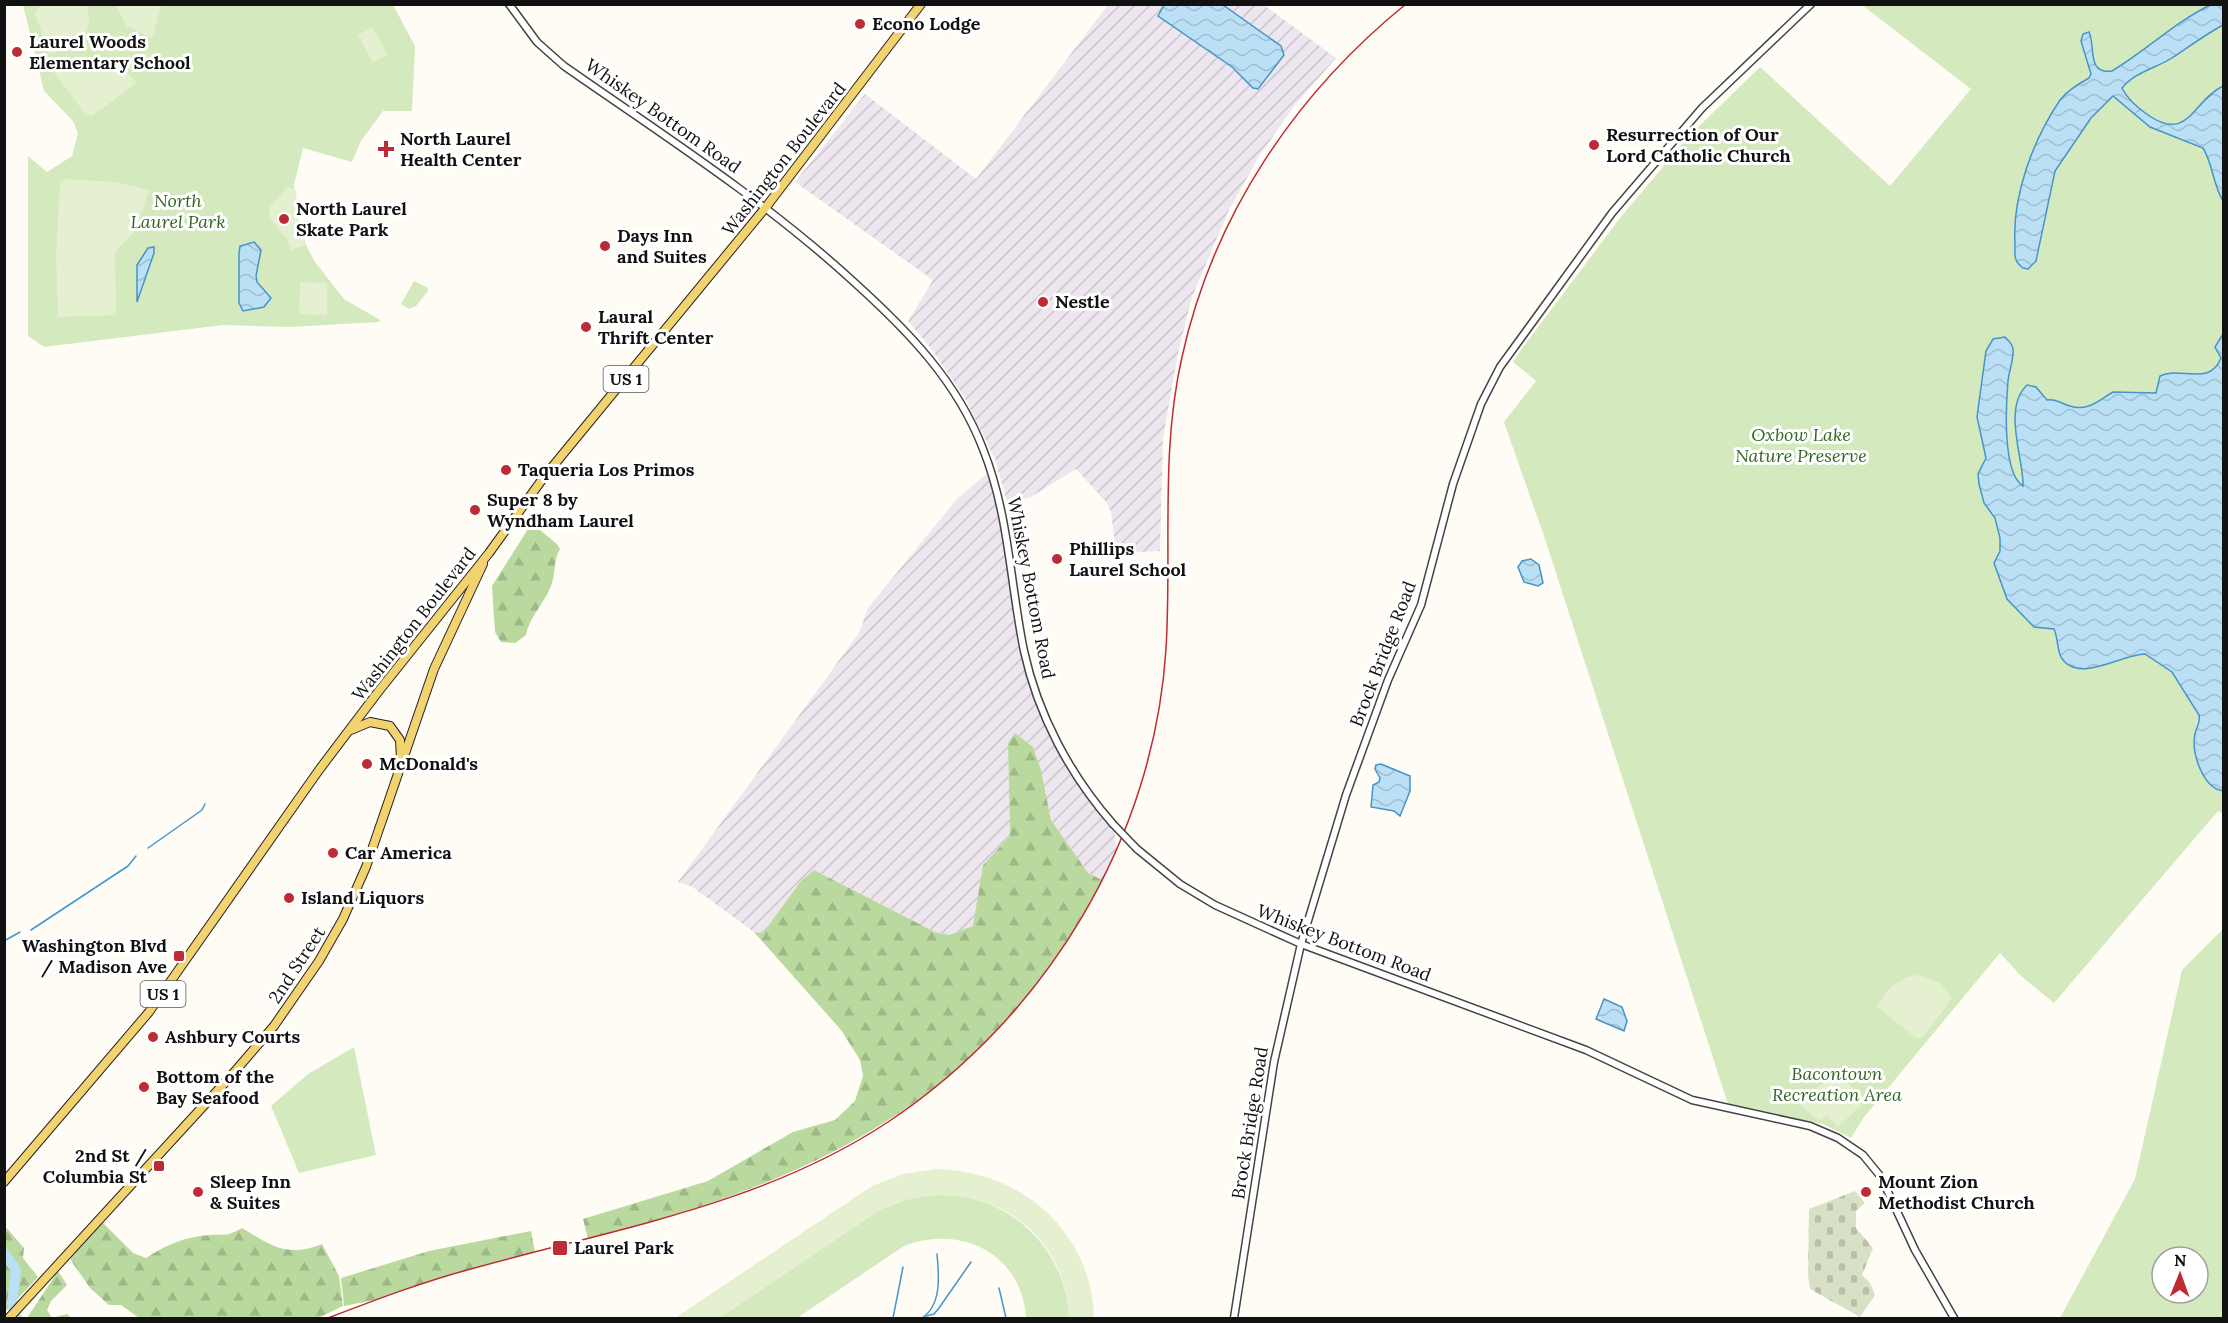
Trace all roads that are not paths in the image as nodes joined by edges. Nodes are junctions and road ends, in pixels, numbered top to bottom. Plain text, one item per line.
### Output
1 (509, 4) edge
2 (921, 4) edge
3 (1811, 4) edge
4 (766, 207) junction
5 (489, 553) junction
6 (347, 733) junction
7 (401, 766) junction
8 (1301, 945) junction
9 (4, 1182) edge
10 (9, 1318) edge
11 (1234, 1318) edge
12 (1954, 1318) edge

1 - 4 street, Whiskey Bottom Road
2 - 4 main road, Washington Boulevard / US 1
3 - 8 street, Brock Bridge Road
4 - 5 main road, Washington Boulevard / US 1
4 - 8 street, Whiskey Bottom Road, bridge
5 - 6 main road, Washington Boulevard / US 1
5 - 7 main road, 2nd Street / US 1
6 - 7 main road
6 - 9 main road, Washington Boulevard / US 1
7 - 10 main road, 2nd Street / US 1
8 - 11 street, Brock Bridge Road
8 - 12 street, Whiskey Bottom Road

